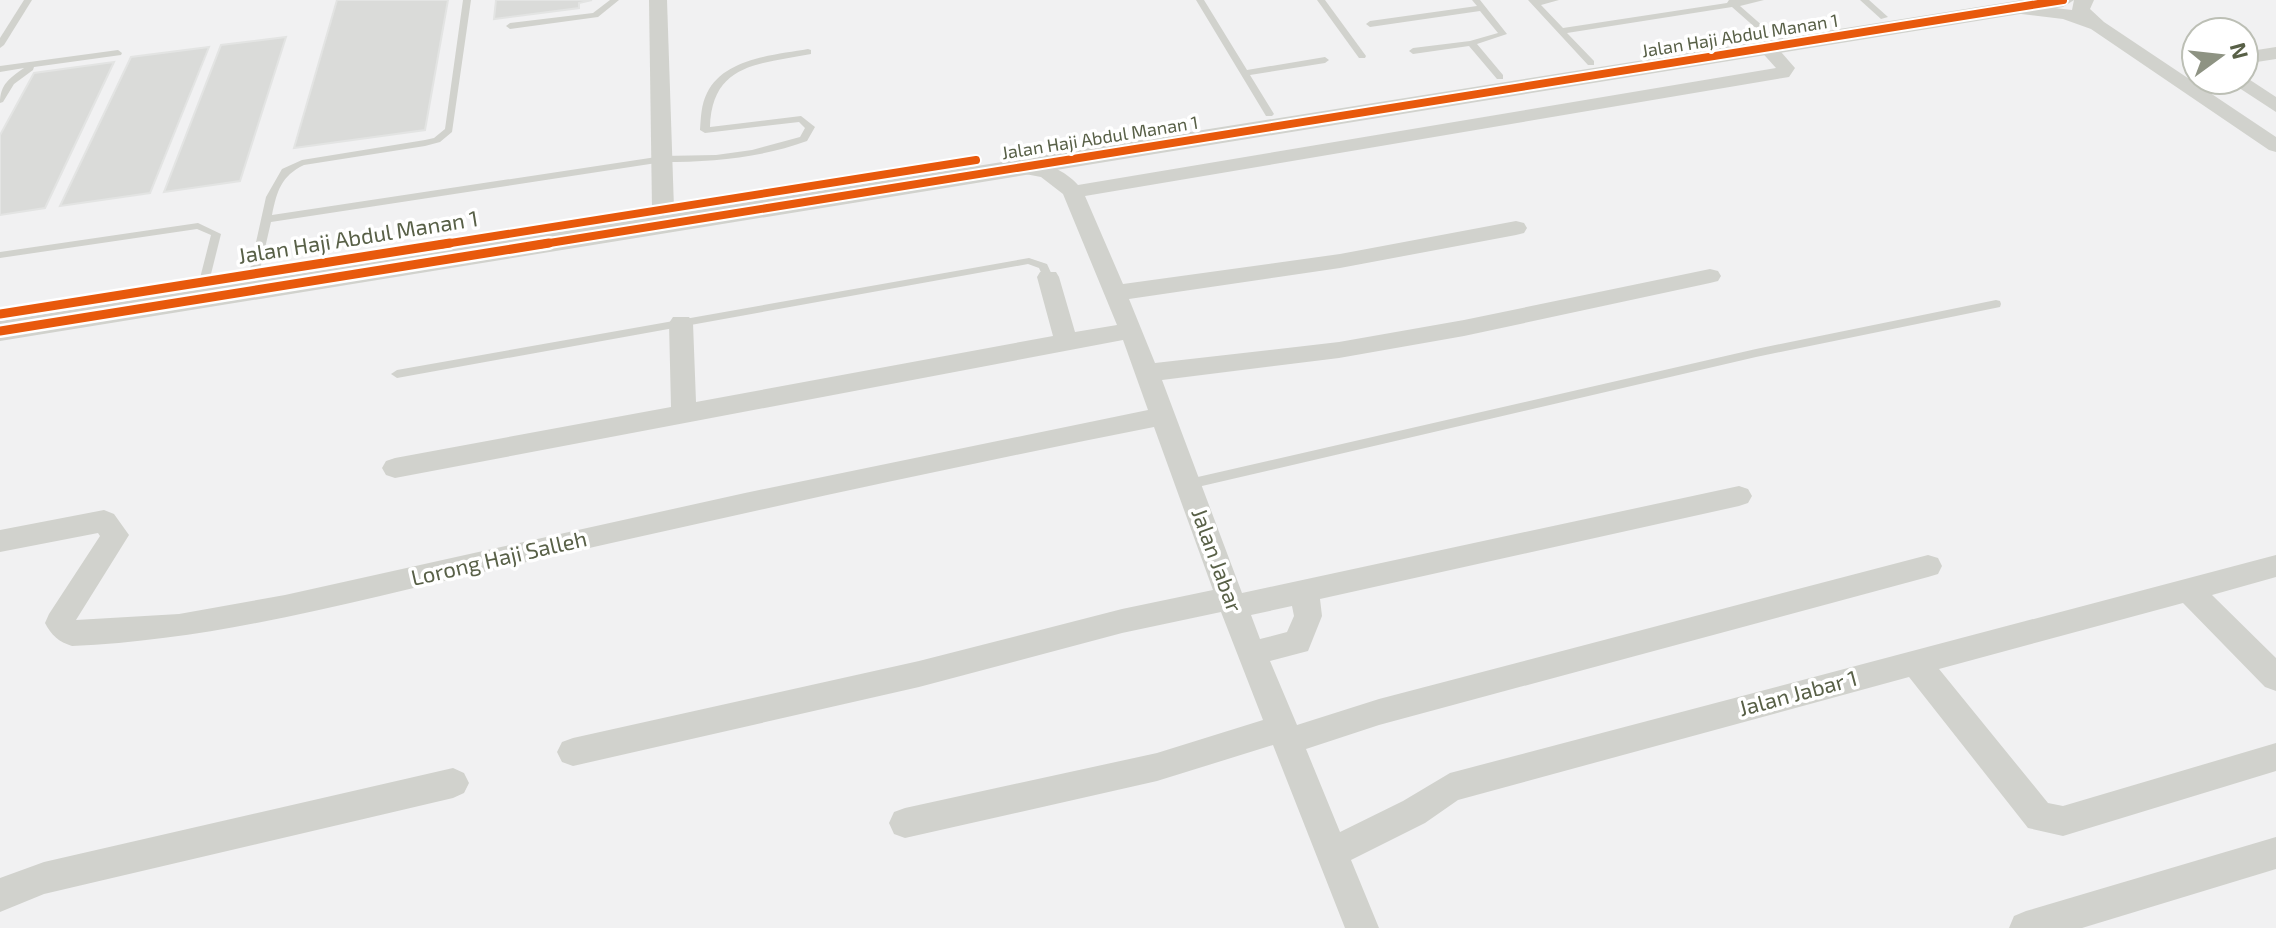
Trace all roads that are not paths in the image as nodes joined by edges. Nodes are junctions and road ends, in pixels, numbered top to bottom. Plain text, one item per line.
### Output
1 (28, 0) edge
2 (467, 0) edge
3 (615, 0) edge
4 (658, 0) edge
5 (1200, 0) edge
6 (1321, 0) edge
7 (1555, 0) edge
8 (1760, 0) edge
9 (1864, 0) edge
10 (1988, 0) edge
11 (2063, 0) edge
12 (2085, 0) edge
13 (1534, 2) edge
14 (1731, 2) edge
15 (1480, 4) edge
16 (2013, 8) junction
17 (1884, 17) junction
18 (1370, 24) dead end
19 (510, 26) dead end
20 (2098, 26) junction
21 (1562, 31) junction
22 (1471, 43) junction
23 (0, 45) edge
24 (1773, 49) junction
25 (1413, 51) dead end
26 (808, 52) dead end
27 (118, 53) dead end
28 (1362, 56) dead end
29 (1325, 60) dead end
30 (1591, 63) junction
31 (36, 64) junction
32 (0, 69) edge
33 (1244, 73) junction
34 (1500, 77) junction
35 (2249, 96) edge
36 (0, 100) edge
37 (1269, 114) junction
38 (2263, 115) edge
39 (2276, 146) edge
40 (1098, 154) junction
41 (663, 159) junction
42 (1017, 167) junction
43 (1073, 192) junction
44 (663, 209) junction
45 (267, 219) junction
46 (1516, 228) dead end
47 (0, 255) edge
48 (254, 274) junction
49 (1710, 276) dead end
50 (1048, 277) joint
51 (204, 282) junction
52 (1116, 293) junction
53 (1996, 304) dead end
54 (89, 316) junction
55 (1, 320) edge
56 (681, 323) junction
57 (1131, 330) junction
58 (1066, 342) junction
59 (0, 354) edge
60 (1148, 373) junction
61 (397, 374) dead end
62 (684, 414) junction
63 (1163, 416) junction
64 (395, 468) dead end
65 (1189, 484) junction
66 (1739, 496) dead end
67 (0, 541) edge
68 (1928, 566) dead end
69 (2276, 566) edge
70 (2188, 589) junction
71 (1305, 592) junction
72 (1232, 602) junction
73 (1253, 653) junction
74 (1914, 661) junction
75 (2276, 678) edge
76 (1286, 734) junction
77 (573, 752) dead end
78 (2276, 757) edge
79 (453, 783) dead end
80 (905, 823) dead end
81 (1332, 852) junction
82 (2276, 853) edge
83 (0, 895) edge
84 (1362, 928) edge
85 (2026, 928) edge

1 - 23 lane
2 - 45 lane
3 - 19 lane
4 - 41 street
5 - 33 lane
6 - 28 lane
7 - 13 lane
8 - 14 lane
9 - 17 lane
10 - 17 street, Jalan Haji Abdul Manan 1
11 - 16 street, Jalan Haji Abdul Manan 1
12 - 20 street
13 - 21 lane
14 - 21 lane
14 - 24 lane
15 - 18 lane
15 - 22 lane
16 - 20 street
16 - 24 street, Jalan Haji Abdul Manan 1
17 - 24 street, Jalan Haji Abdul Manan 1
20 - 38 street
21 - 30 lane
22 - 25 lane
22 - 34 lane
24 - 30 street, Jalan Haji Abdul Manan 1
24 - 40 street, Jalan Haji Abdul Manan 1
24 - 43 street
26 - 41 lane
27 - 31 lane
29 - 33 lane
30 - 34 street, Jalan Haji Abdul Manan 1
31 - 32 lane
31 - 36 lane
33 - 37 lane
34 - 37 street, Jalan Haji Abdul Manan 1
35 - 38 street
37 - 44 street, Jalan Haji Abdul Manan 1
38 - 39 street
40 - 42 street, Jalan Haji Abdul Manan 1
40 - 43 street
41 - 44 street
41 - 45 lane
42 - 43 street
42 - 54 street, Jalan Haji Abdul Manan 1
43 - 52 street, Jalan Jabar
44 - 48 street, Jalan Haji Abdul Manan 1
45 - 48 lane
46 - 52 street
47 - 51 lane
48 - 51 street, Jalan Haji Abdul Manan 1
49 - 60 street
50 - 56 lane
50 - 58 street
51 - 55 street, Jalan Haji Abdul Manan 1
52 - 57 street, Jalan Jabar
53 - 65 lane
54 - 55 street, Jalan Haji Abdul Manan 1
54 - 59 street
56 - 61 lane
56 - 62 street
57 - 58 street
57 - 60 street, Jalan Jabar
58 - 62 street
60 - 63 street, Jalan Jabar
62 - 64 street
63 - 65 street, Jalan Jabar
63 - 67 street, Lorong Haji Salleh
65 - 72 street, Jalan Jabar
66 - 71 street
68 - 76 street
69 - 70 street, Jalan Jabar 1
70 - 74 street, Jalan Jabar 1
70 - 75 street
71 - 72 street
71 - 73 street
72 - 73 street, Jalan Jabar
72 - 77 street
73 - 76 street, Jalan Jabar
74 - 78 street
74 - 81 street, Jalan Jabar 1
76 - 80 street
76 - 81 street, Jalan Jabar
79 - 83 street
81 - 84 street, Jalan Jabar
82 - 85 street

